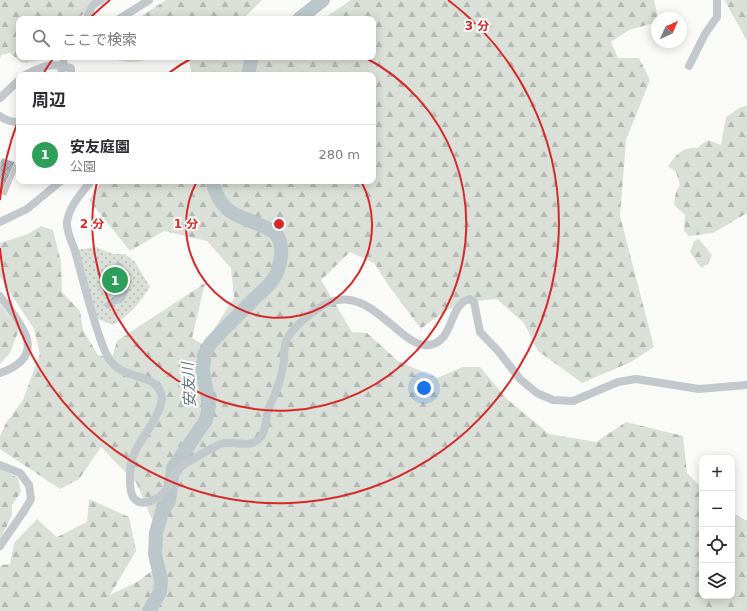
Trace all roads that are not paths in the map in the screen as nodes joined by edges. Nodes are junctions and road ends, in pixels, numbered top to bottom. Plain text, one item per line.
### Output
1 (101, 0) edge
2 (149, 0) edge
3 (717, 0) edge
4 (88, 16) edge
5 (123, 16) edge
6 (63, 61) edge
7 (689, 66) dead end
8 (31, 72) edge
9 (61, 72) edge
10 (71, 72) edge
11 (16, 83) edge
12 (0, 98) edge
13 (0, 116) edge
14 (16, 122) edge
15 (57, 184) edge
16 (89, 184) edge
17 (0, 222) edge
18 (0, 296) edge
19 (0, 373) edge
20 (747, 385) edge
21 (0, 465) edge
22 (0, 546) edge

1 - 4 street
2 - 5 street
3 - 7 street
6 - 8 street
6 - 9 street
6 - 10 street
11 - 12 street
13 - 14 street
15 - 17 street
16 - 20 street
18 - 19 street
21 - 22 street

